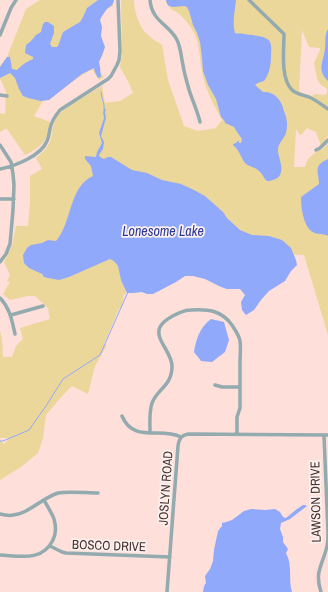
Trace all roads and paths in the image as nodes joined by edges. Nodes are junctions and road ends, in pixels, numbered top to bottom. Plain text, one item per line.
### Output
1 (16, 0) edge
2 (118, 0) edge
3 (150, 0) edge
4 (249, 0) edge
5 (0, 35) edge
6 (0, 95) edge
7 (7, 96) dead end
8 (328, 109) edge
9 (200, 122) dead end
10 (328, 140) edge
11 (0, 145) edge
12 (316, 150) dead end
13 (12, 166) junction
14 (0, 169) edge
15 (0, 199) edge
16 (14, 199) junction
17 (0, 262) edge
18 (0, 298) edge
19 (43, 306) dead end
20 (11, 315) junction
21 (16, 334) dead end
22 (215, 385) dead end
23 (240, 387) junction
24 (122, 416) dead end
25 (150, 433) junction
26 (237, 434) junction
27 (326, 435) edge
28 (181, 437) junction
29 (98, 493) dead end
30 (44, 500) junction
31 (0, 514) edge
32 (50, 546) junction
33 (0, 555) edge
34 (170, 558) junction
35 (167, 592) edge
36 (321, 592) edge

1 - 5 street
2 - 13 street
3 - 9 street
4 - 8 street
6 - 7 street
10 - 12 street
11 - 13 street
13 - 14 street
13 - 16 street
15 - 16 street
16 - 17 street
18 - 20 street
19 - 20 street
20 - 21 street
22 - 23 street
23 - 25 street
23 - 26 street
24 - 25 street
25 - 28 street
26 - 27 street, JOSLYN ROAD
26 - 28 street, JOSLYN ROAD
27 - 36 street, LAWSON DRIVE
28 - 34 street, JOSLYN ROAD
29 - 30 street
30 - 31 street
30 - 32 street
32 - 33 street
32 - 34 street, BOSCO DRIVE
34 - 35 street, JOSLYN ROAD

